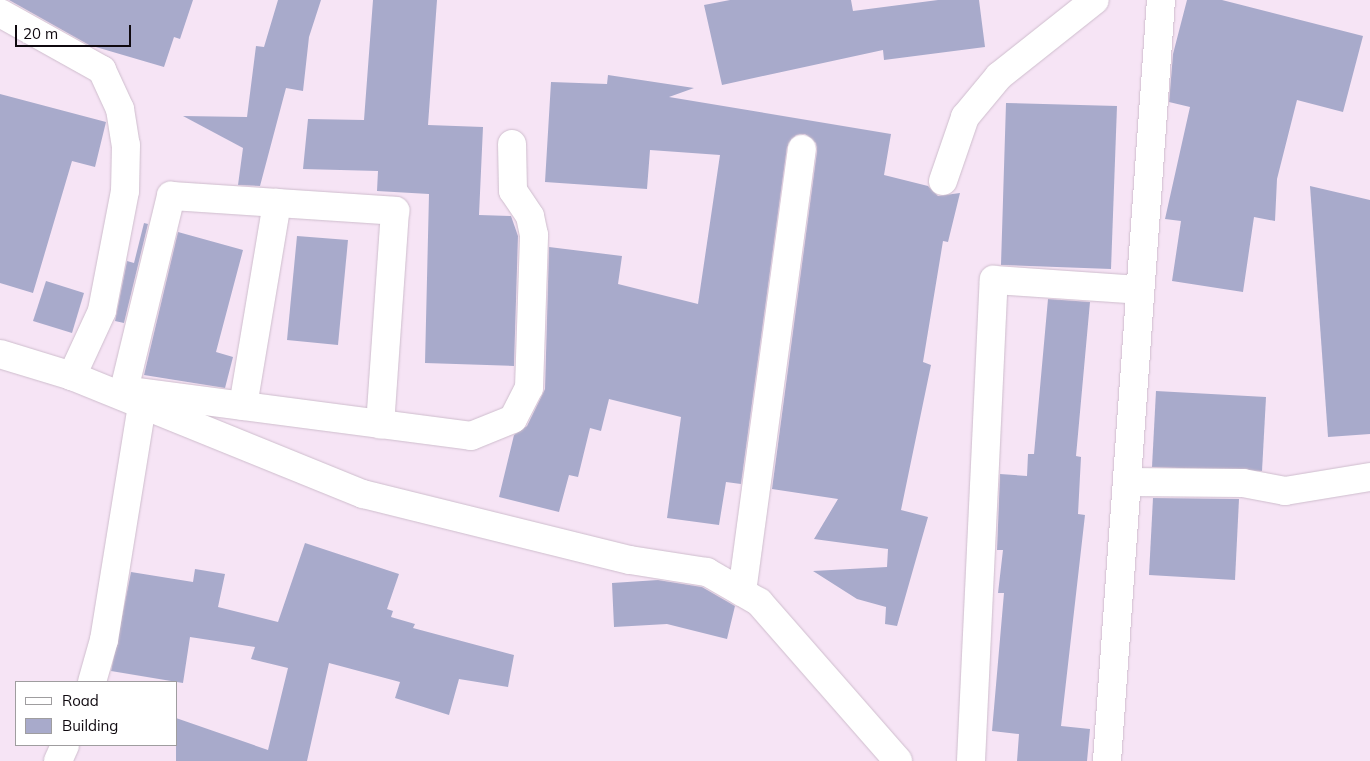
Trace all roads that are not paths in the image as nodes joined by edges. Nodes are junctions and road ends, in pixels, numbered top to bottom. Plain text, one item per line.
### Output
1 (1095, 0) edge
2 (1161, 0) edge
3 (0, 13) edge
4 (512, 144) dead end
5 (802, 149) dead end
6 (943, 181) dead end
7 (276, 203) junction
8 (1140, 290) junction
9 (0, 354) edge
10 (72, 376) junction
11 (133, 398) junction
12 (243, 406) junction
13 (380, 424) junction
14 (1370, 476) edge
15 (1127, 482) junction
16 (742, 592) junction
17 (92, 681) edge
18 (65, 746) edge
19 (58, 761) edge
20 (898, 761) edge
21 (971, 761) edge
22 (1107, 761) edge

1 - 6 street
2 - 8 street
3 - 10 street
4 - 13 street
5 - 16 street
7 - 11 street
7 - 12 street
7 - 13 street
8 - 15 street
8 - 21 street
9 - 10 street
10 - 11 street
11 - 12 street
11 - 16 street
11 - 17 street
12 - 13 street
14 - 15 street
15 - 22 street
16 - 20 street
18 - 19 street

